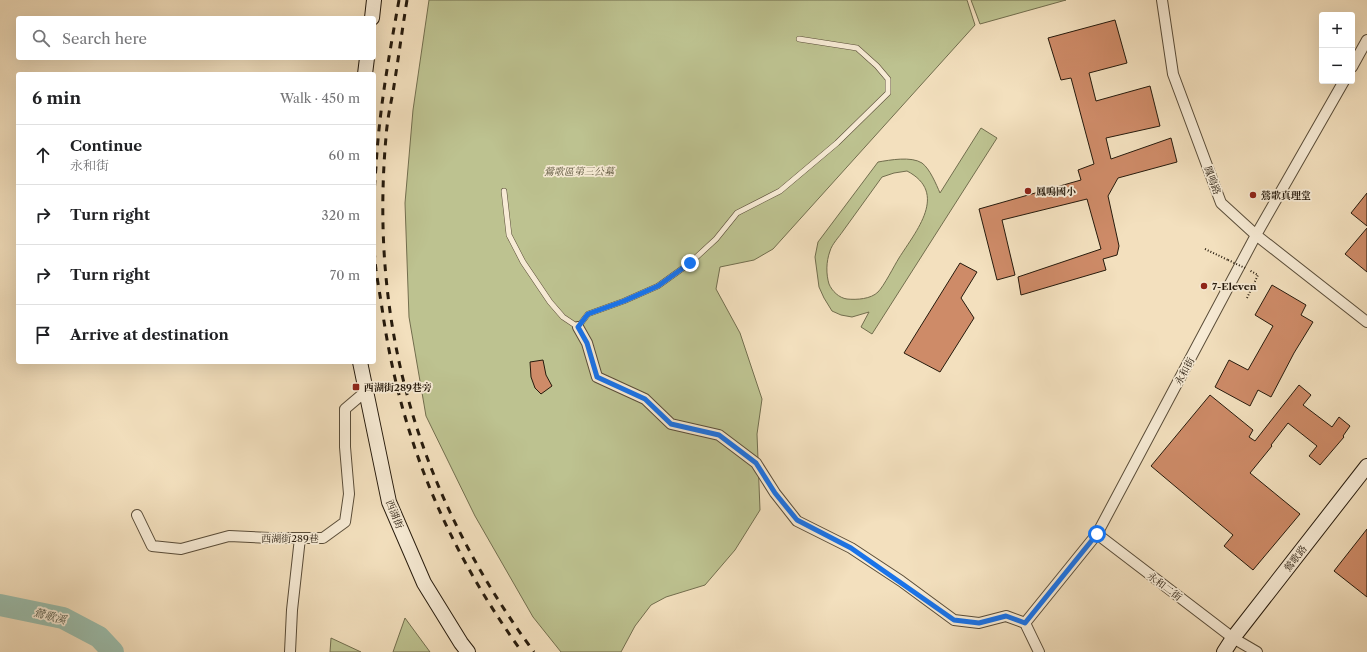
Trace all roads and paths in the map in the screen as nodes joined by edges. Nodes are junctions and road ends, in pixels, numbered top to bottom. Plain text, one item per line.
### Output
1 (374, 0) edge
2 (1162, 0) edge
3 (372, 16) edge
4 (799, 40) dead end
5 (1367, 40) edge
6 (1364, 53) edge
7 (367, 60) edge
8 (1355, 64) edge
9 (365, 72) edge
10 (1342, 84) edge
11 (504, 191) dead end
12 (1256, 235) junction
13 (1205, 249) dead end
14 (1247, 298) dead end
15 (1367, 322) edge
16 (578, 327) junction
17 (360, 364) edge
18 (365, 392) junction
19 (1367, 466) edge
20 (137, 515) dead end
21 (1097, 534) junction
22 (300, 538) junction
23 (1025, 623) junction
24 (1233, 638) junction
25 (290, 652) edge
26 (468, 652) edge
27 (1039, 652) edge
28 (1224, 652) edge
29 (1257, 652) edge

1 - 3 street
2 - 12 street, 鳳鳴路
4 - 16 lane
5 - 6 street
6 - 8 street
7 - 9 street
10 - 12 street, 永和街
11 - 16 lane
12 - 15 street, 鳳鳴路
12 - 21 street, 永和街
13 - 14 path, bridge
16 - 23 street
17 - 18 street, 西湖街
18 - 22 street, 西湖街289巷
18 - 26 street, 西湖街
19 - 24 street, 鶯歌路
20 - 22 street, 西湖街289巷
21 - 23 street, 永和街
21 - 24 street, 永和二街
22 - 25 street
23 - 27 street
24 - 28 street, 鶯歌路
24 - 29 street, 永和二街

